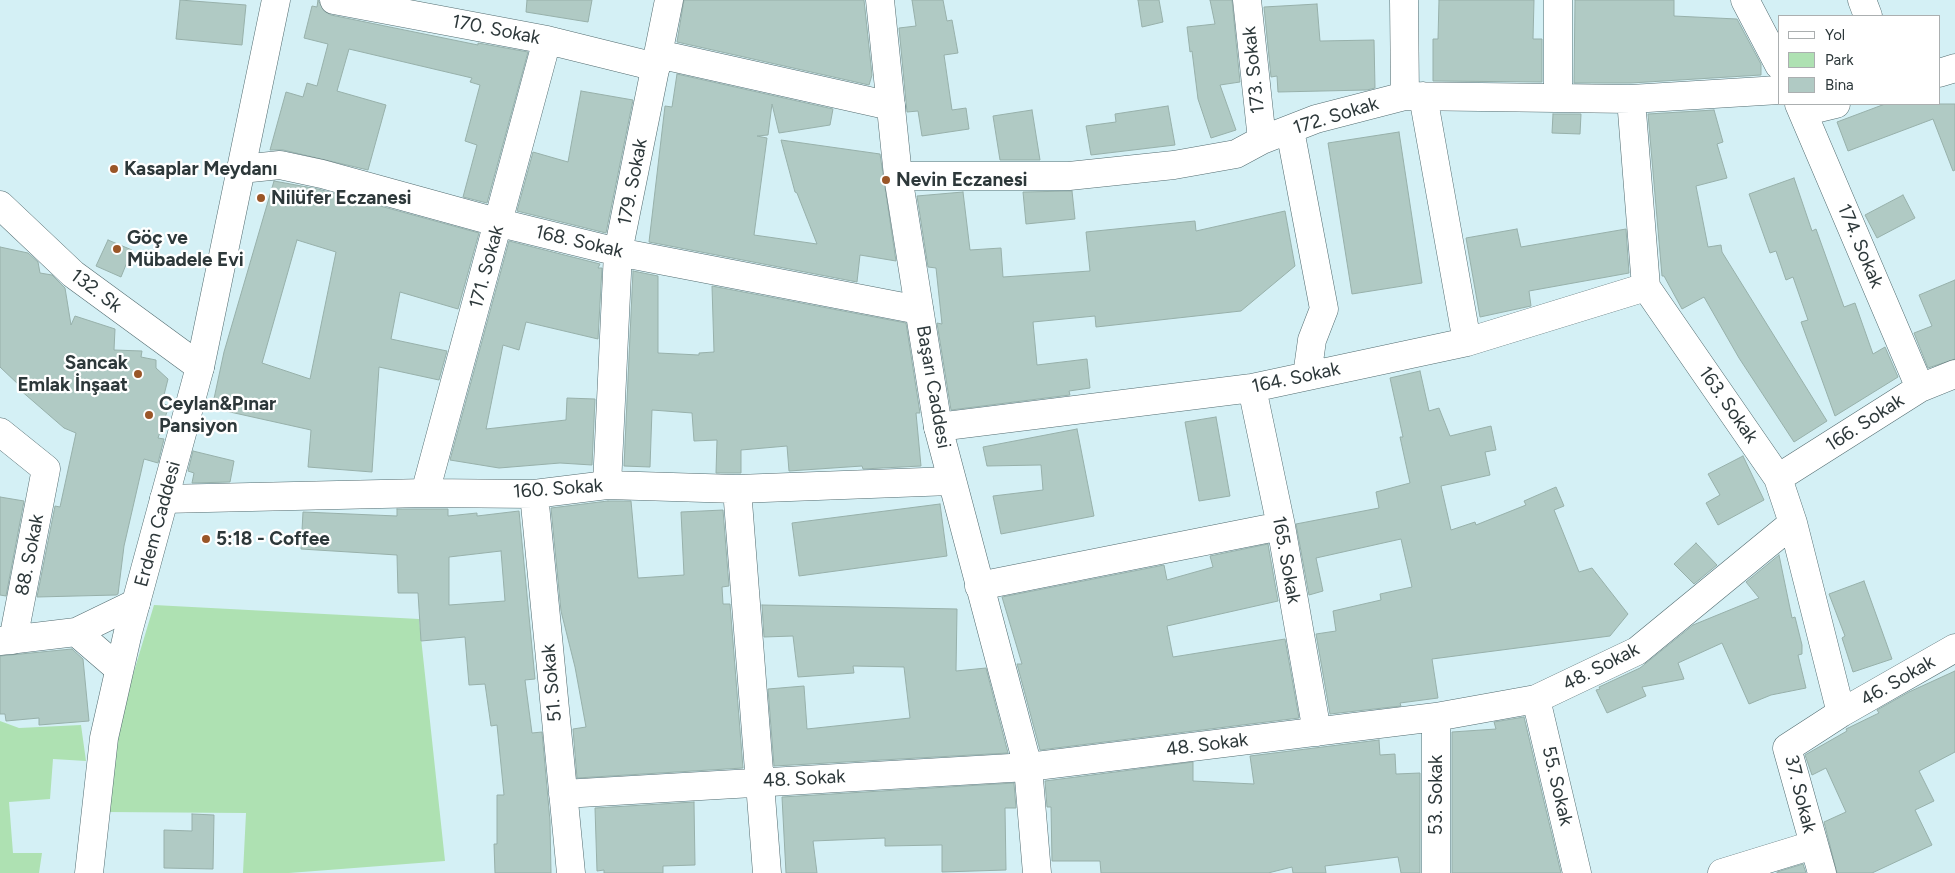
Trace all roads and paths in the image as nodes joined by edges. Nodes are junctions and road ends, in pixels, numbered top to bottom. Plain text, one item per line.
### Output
1 (276, 0) edge
2 (334, 0) edge
3 (668, 0) edge
4 (880, 0) edge
5 (1247, 0) edge
6 (1404, 0) edge
7 (1558, 0) edge
8 (1744, 0) edge
9 (1862, 0) edge
10 (1868, 15) edge
11 (547, 40) junction
12 (657, 61) junction
13 (1778, 63) edge
14 (1955, 68) edge
15 (1940, 73) edge
16 (1778, 90) edge
17 (1414, 96) junction
18 (1558, 98) junction
19 (1631, 98) junction
20 (1827, 105) edge
21 (891, 106) junction
22 (1801, 108) edge
23 (1290, 130) junction
24 (1262, 140) junction
25 (242, 169) junction
26 (898, 176) junction
27 (0, 205) edge
28 (500, 224) junction
29 (618, 252) junction
30 (1646, 287) junction
31 (920, 310) junction
32 (1467, 342) junction
33 (200, 367) junction
34 (1955, 374) edge
35 (1307, 376) junction
36 (1252, 388) junction
37 (1920, 388) junction
38 (938, 428) junction
39 (0, 432) edge
40 (1778, 478) junction
41 (951, 480) junction
42 (607, 485) junction
43 (737, 489) junction
44 (425, 493) junction
45 (534, 494) junction
46 (164, 499) junction
47 (1793, 523) junction
48 (1281, 526) junction
49 (979, 586) junction
50 (136, 603) junction
51 (76, 632) junction
52 (7, 641) edge
53 (1955, 648) edge
54 (120, 669) junction
55 (1536, 699) junction
56 (1841, 713) junction
57 (1436, 717) junction
58 (1317, 732) junction
59 (1028, 767) junction
60 (760, 781) junction
61 (563, 794) junction
62 (1813, 845) junction
63 (89, 873) edge
64 (571, 873) edge
65 (767, 873) edge
66 (1037, 873) edge
67 (1436, 873) edge
68 (1577, 873) edge
69 (1722, 873) edge
70 (1822, 873) edge

1 - 25 street, Erdem Caddesi
2 - 11 street, 170. Sokak
3 - 12 street, 179. Sokak
4 - 21 street, Başarı Caddesi
5 - 24 street, 173. Sokak
6 - 17 street
7 - 18 street
8 - 13 street
9 - 10 street
11 - 12 street, 170. Sokak
11 - 28 street, 171. Sokak
12 - 21 street, 170. Sokak
12 - 29 street, 179. Sokak
14 - 15 street
16 - 19 street, 172. Sokak
17 - 18 street, 172. Sokak
17 - 23 street, 172. Sokak
17 - 32 street
18 - 19 street, 172. Sokak
19 - 30 street
20 - 22 street
21 - 26 street, Başarı Caddesi
22 - 37 street, 174. Sokak
23 - 24 street, 172. Sokak
23 - 35 street
24 - 26 street, 172. Sokak
25 - 28 street, 168. Sokak
25 - 33 street, Erdem Caddesi
26 - 31 street, Başarı Caddesi
27 - 33 street, 132. Sk
28 - 29 street, 168. Sokak
28 - 44 street, 171. Sokak
29 - 31 street, 168. Sokak
29 - 42 street, 179. Sokak
30 - 32 street, 164. Sokak
30 - 40 street, 163. Sokak
31 - 38 street, Başarı Caddesi
32 - 35 street, 164. Sokak
33 - 46 street, Erdem Caddesi
34 - 37 street, 166. Sokak
35 - 36 street, 164. Sokak
36 - 38 street, 164. Sokak
36 - 48 street, 165. Sokak
37 - 40 street, 166. Sokak
38 - 41 street, Başarı Caddesi
39 - 52 street, 88. Sokak
40 - 47 street, 163. Sokak
41 - 43 street, 160. Sokak
41 - 49 street, Başarı Caddesi
42 - 43 street, 160. Sokak
42 - 45 street, 160. Sokak
43 - 60 street
44 - 45 street, 160. Sokak
44 - 46 street, 160. Sokak
45 - 61 street, 51. Sokak
46 - 50 street, Erdem Caddesi
47 - 55 street, 48. Sokak
47 - 56 street, 163. Sokak
48 - 49 street
48 - 58 street, 165. Sokak
49 - 59 street, Başarı Caddesi
50 - 51 street, 88. Sokak
50 - 54 street, Erdem Caddesi
51 - 52 street, 88. Sokak
51 - 54 street
53 - 56 street, 46. Sokak
54 - 63 street, Erdem Caddesi
55 - 57 street, 48. Sokak
55 - 68 street, 55. Sokak
56 - 62 street, 37. Sokak
57 - 58 street, 48. Sokak
57 - 67 street, 53. Sokak
58 - 59 street, 48. Sokak
59 - 60 street, 48. Sokak
59 - 66 street, Başarı Caddesi
60 - 61 street, 48. Sokak
60 - 65 street
61 - 64 street, 51. Sokak
62 - 69 street
62 - 70 street, 37. Sokak

